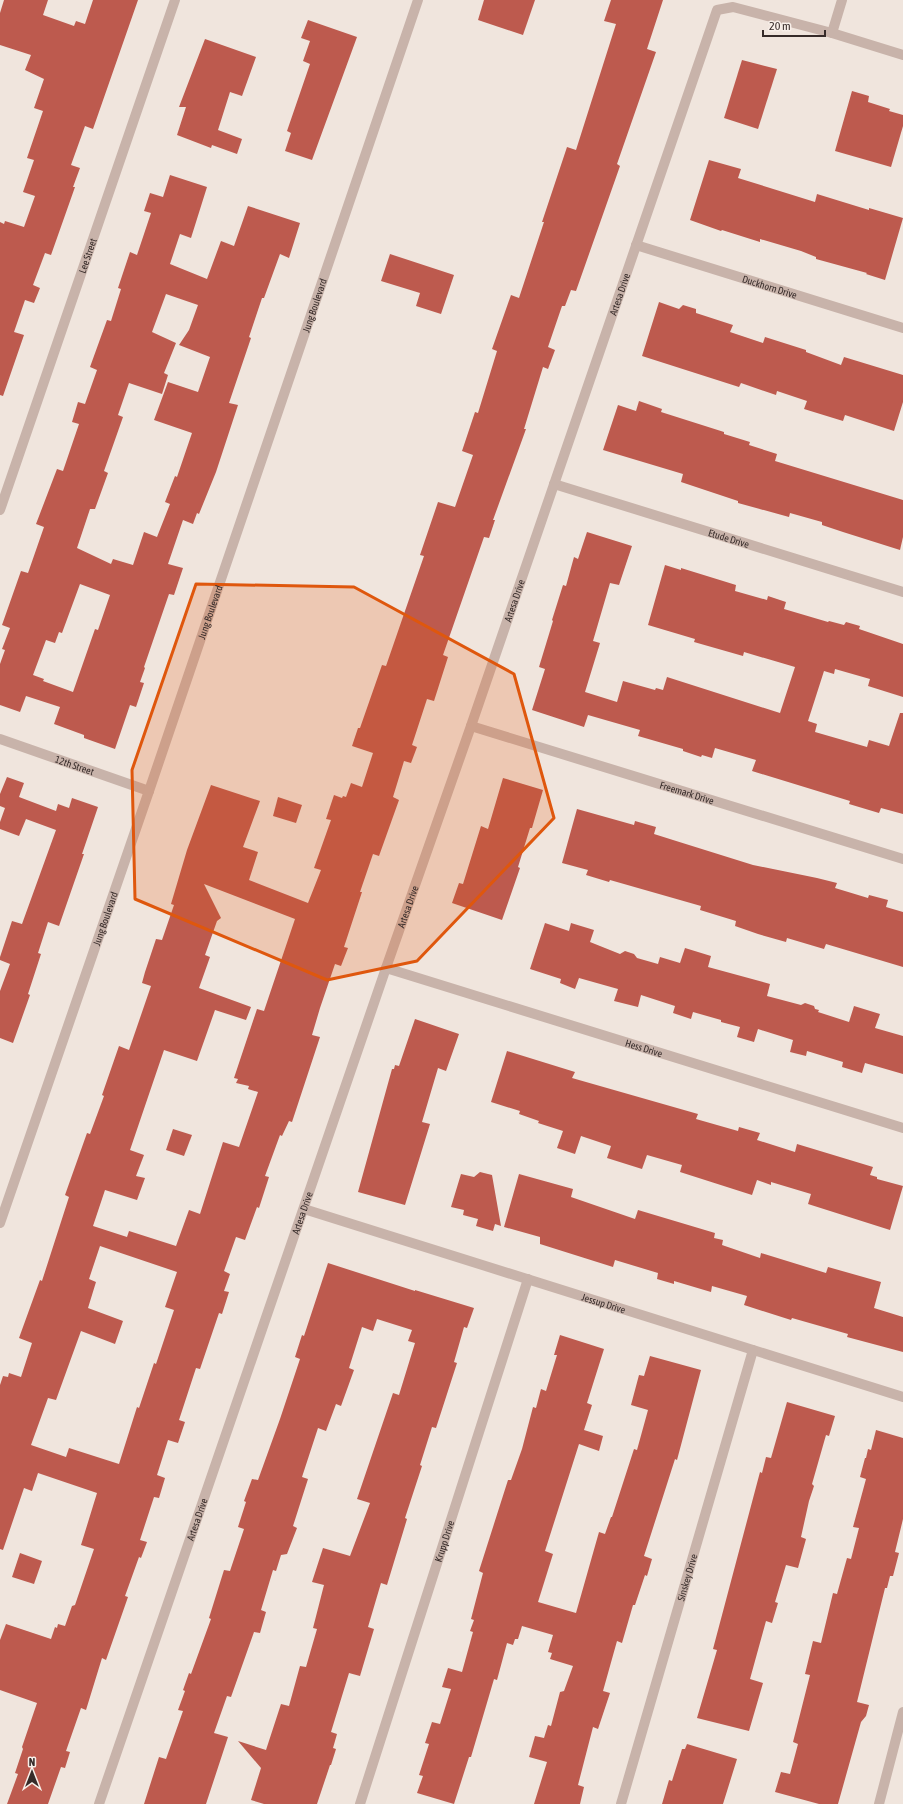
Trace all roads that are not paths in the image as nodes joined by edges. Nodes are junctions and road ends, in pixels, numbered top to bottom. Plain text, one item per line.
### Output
1 (175, 0) edge
2 (418, 0) edge
3 (842, 0) edge
4 (832, 32) junction
5 (903, 55) edge
6 (636, 245) junction
7 (903, 328) edge
8 (554, 484) junction
9 (0, 510) edge
10 (903, 592) edge
11 (471, 726) junction
12 (0, 740) edge
13 (149, 791) junction
14 (903, 859) edge
15 (386, 968) junction
16 (903, 1128) edge
17 (304, 1209) junction
18 (0, 1224) edge
19 (528, 1279) junction
20 (753, 1350) junction
21 (903, 1397) edge
22 (903, 1712) edge
23 (99, 1804) edge
24 (360, 1804) edge
25 (621, 1804) edge
26 (879, 1804) edge

1 - 9 street, Lee Street
2 - 13 street, Jung Boulevard
3 - 4 street
4 - 5 street
4 - 6 street, Artesa Drive
6 - 7 street, Duckhorn Drive
6 - 8 street, Artesa Drive
8 - 10 street, Etude Drive
8 - 11 street, Artesa Drive
11 - 14 street, Freemark Drive
11 - 15 street, Artesa Drive
12 - 13 street, 12th Street
13 - 18 street, Jung Boulevard
15 - 16 street, Hess Drive
15 - 17 street, Artesa Drive
17 - 19 street, Jessup Drive
17 - 23 street, Artesa Drive
19 - 20 street, Jessup Drive
19 - 24 street, Krupp Drive
20 - 21 street, Jessup Drive
20 - 25 street, Sinskey Drive
22 - 26 street

